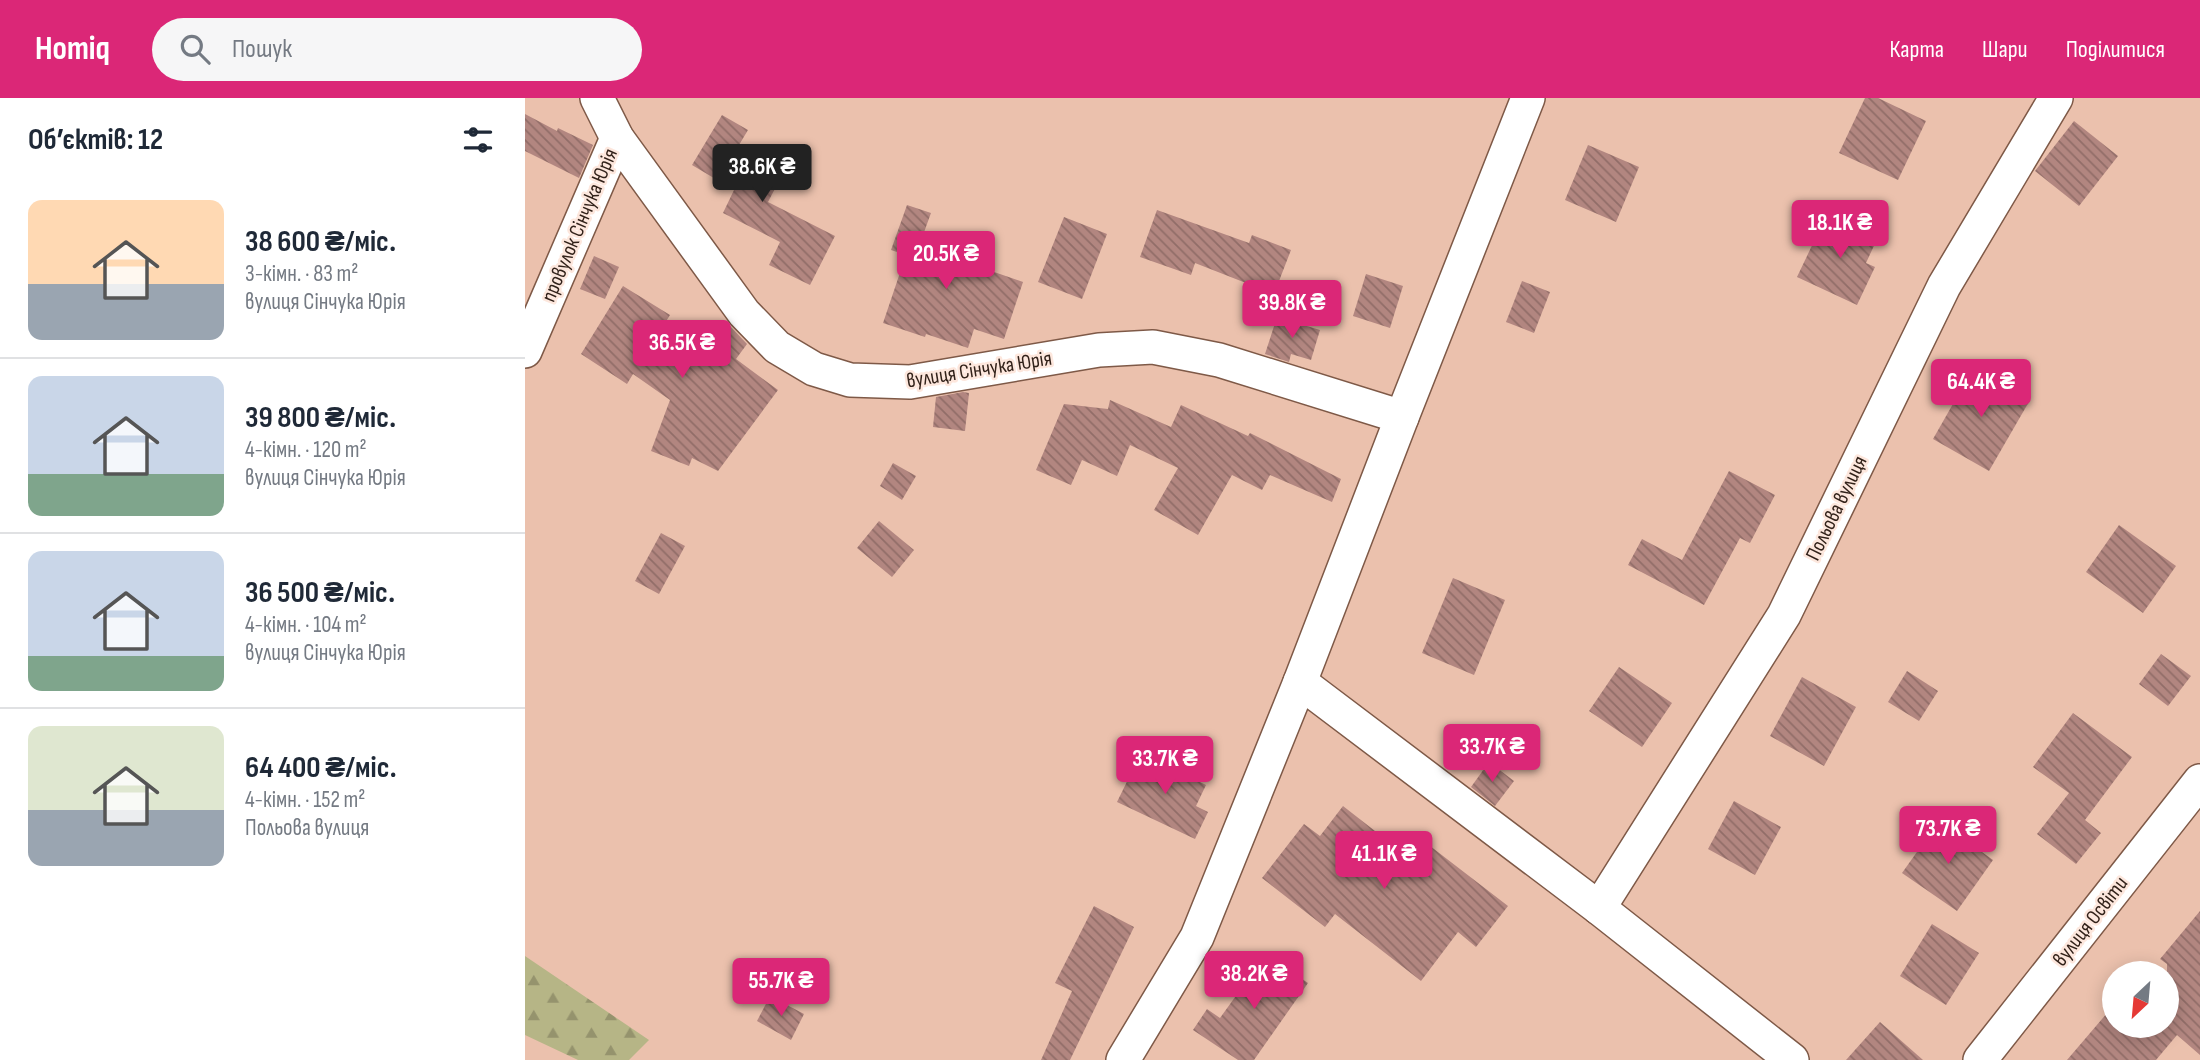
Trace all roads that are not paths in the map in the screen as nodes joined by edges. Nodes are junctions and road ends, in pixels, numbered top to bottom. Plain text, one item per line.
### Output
1 (597, 98) edge
2 (1528, 98) edge
3 (2056, 98) edge
4 (617, 138) junction
5 (525, 351) edge
6 (1402, 417) junction
7 (1300, 682) junction
8 (2194, 802) edge
9 (1599, 908) junction
10 (1123, 1060) edge
11 (1792, 1060) edge
12 (1980, 1060) edge

1 - 4 street, вулиця Сінчука Юрія
2 - 6 street
3 - 9 street, Польова вулиця
4 - 5 street, провулок Сінчука Юрія
4 - 6 street, вулиця Сінчука Юрія
6 - 7 street
7 - 9 street
7 - 10 street
8 - 12 street, вулиця Освіти
9 - 11 street

